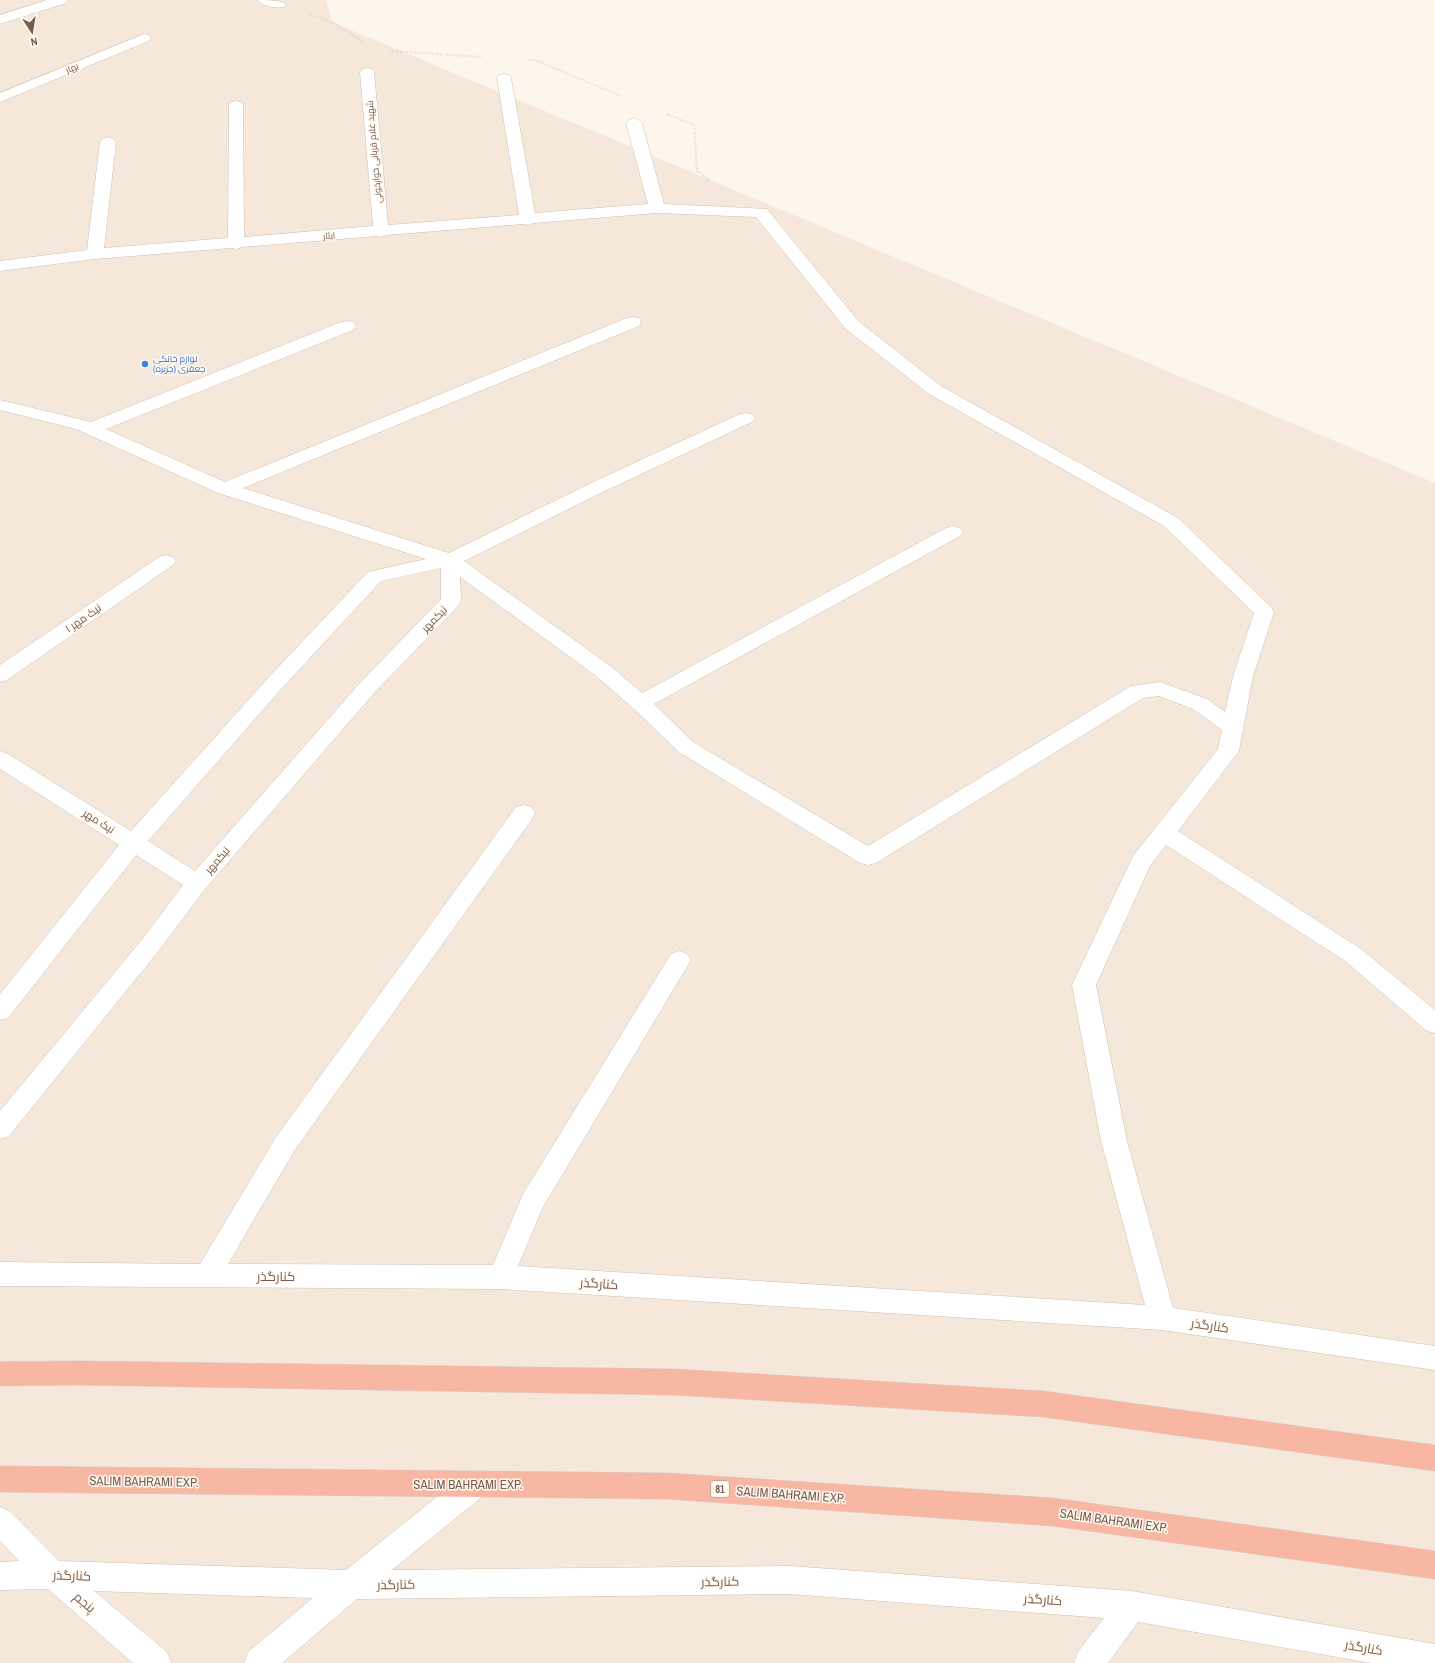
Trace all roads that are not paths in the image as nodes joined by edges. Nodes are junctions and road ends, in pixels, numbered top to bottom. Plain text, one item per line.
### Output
1 (61, 0) edge
2 (265, 0) edge
3 (279, 4) dead end
4 (0, 20) edge
5 (144, 38) dead end
6 (367, 72) dead end
7 (504, 78) dead end
8 (0, 98) edge
9 (236, 105) dead end
10 (634, 123) dead end
11 (108, 142) dead end
12 (657, 208) junction
13 (528, 220) junction
14 (381, 232) junction
15 (236, 244) junction
16 (95, 254) junction
17 (0, 266) edge
18 (633, 322) dead end
19 (347, 326) dead end
20 (0, 405) edge
21 (746, 418) dead end
22 (91, 429) junction
23 (225, 489) junction
24 (953, 532) dead end
25 (450, 560) junction
26 (166, 561) dead end
27 (0, 676) edge
28 (640, 703) junction
29 (1233, 727) junction
30 (0, 759) edge
31 (524, 812) dead end
32 (1164, 834) junction
33 (134, 842) junction
34 (198, 883) junction
35 (679, 960) dead end
36 (0, 1011) edge
37 (1435, 1024) edge
38 (0, 1129) edge
39 (0, 1274) edge
40 (207, 1275) junction
41 (502, 1277) junction
42 (1162, 1318) junction
43 (1435, 1358) edge
44 (0, 1374) edge
45 (1435, 1458) edge
46 (0, 1479) edge
47 (474, 1484) junction
48 (0, 1521) edge
49 (1435, 1565) edge
50 (53, 1575) junction
51 (0, 1576) edge
52 (351, 1585) junction
53 (1132, 1606) junction
54 (1435, 1659) edge
55 (156, 1663) edge
56 (259, 1663) edge
57 (1088, 1663) edge

1 - 4 street
2 - 3 street
5 - 8 street, بهار
6 - 14 street, شهید غلام قربانی خوارخونی
7 - 13 street
9 - 15 street
10 - 12 street
11 - 16 street
12 - 13 street, ایثار
12 - 29 street, ایثار
13 - 14 street, ایثار
14 - 15 street, ایثار
15 - 16 street, ایثار
16 - 17 street, ایثار
18 - 23 street
19 - 22 street
20 - 22 street
21 - 25 street
22 - 23 street
23 - 25 street
24 - 28 street
25 - 28 street
25 - 33 street
25 - 34 street, نیکمهر
26 - 27 street, نیک مهر ۱
28 - 29 street
29 - 32 street
30 - 33 street, نیک مهر
31 - 40 street
32 - 37 street
32 - 42 street
33 - 34 street, نیک مهر
33 - 36 street
34 - 38 street, نیکمهر
35 - 41 street
39 - 40 street, کنارگذر
40 - 41 street, کنارگذر
41 - 42 street, کنارگذر
42 - 43 street, کنارگذر
44 - 45 highway
46 - 47 highway, SALIM BAHRAMI EXP. / 81
47 - 49 highway, SALIM BAHRAMI EXP. / 81
47 - 52 street
48 - 50 street, پنجم
50 - 51 street, کنارگذر
50 - 52 street, کنارگذر
50 - 55 street, پنجم
52 - 53 street, کنارگذر
52 - 56 street
53 - 54 street, کنارگذر
53 - 57 street

